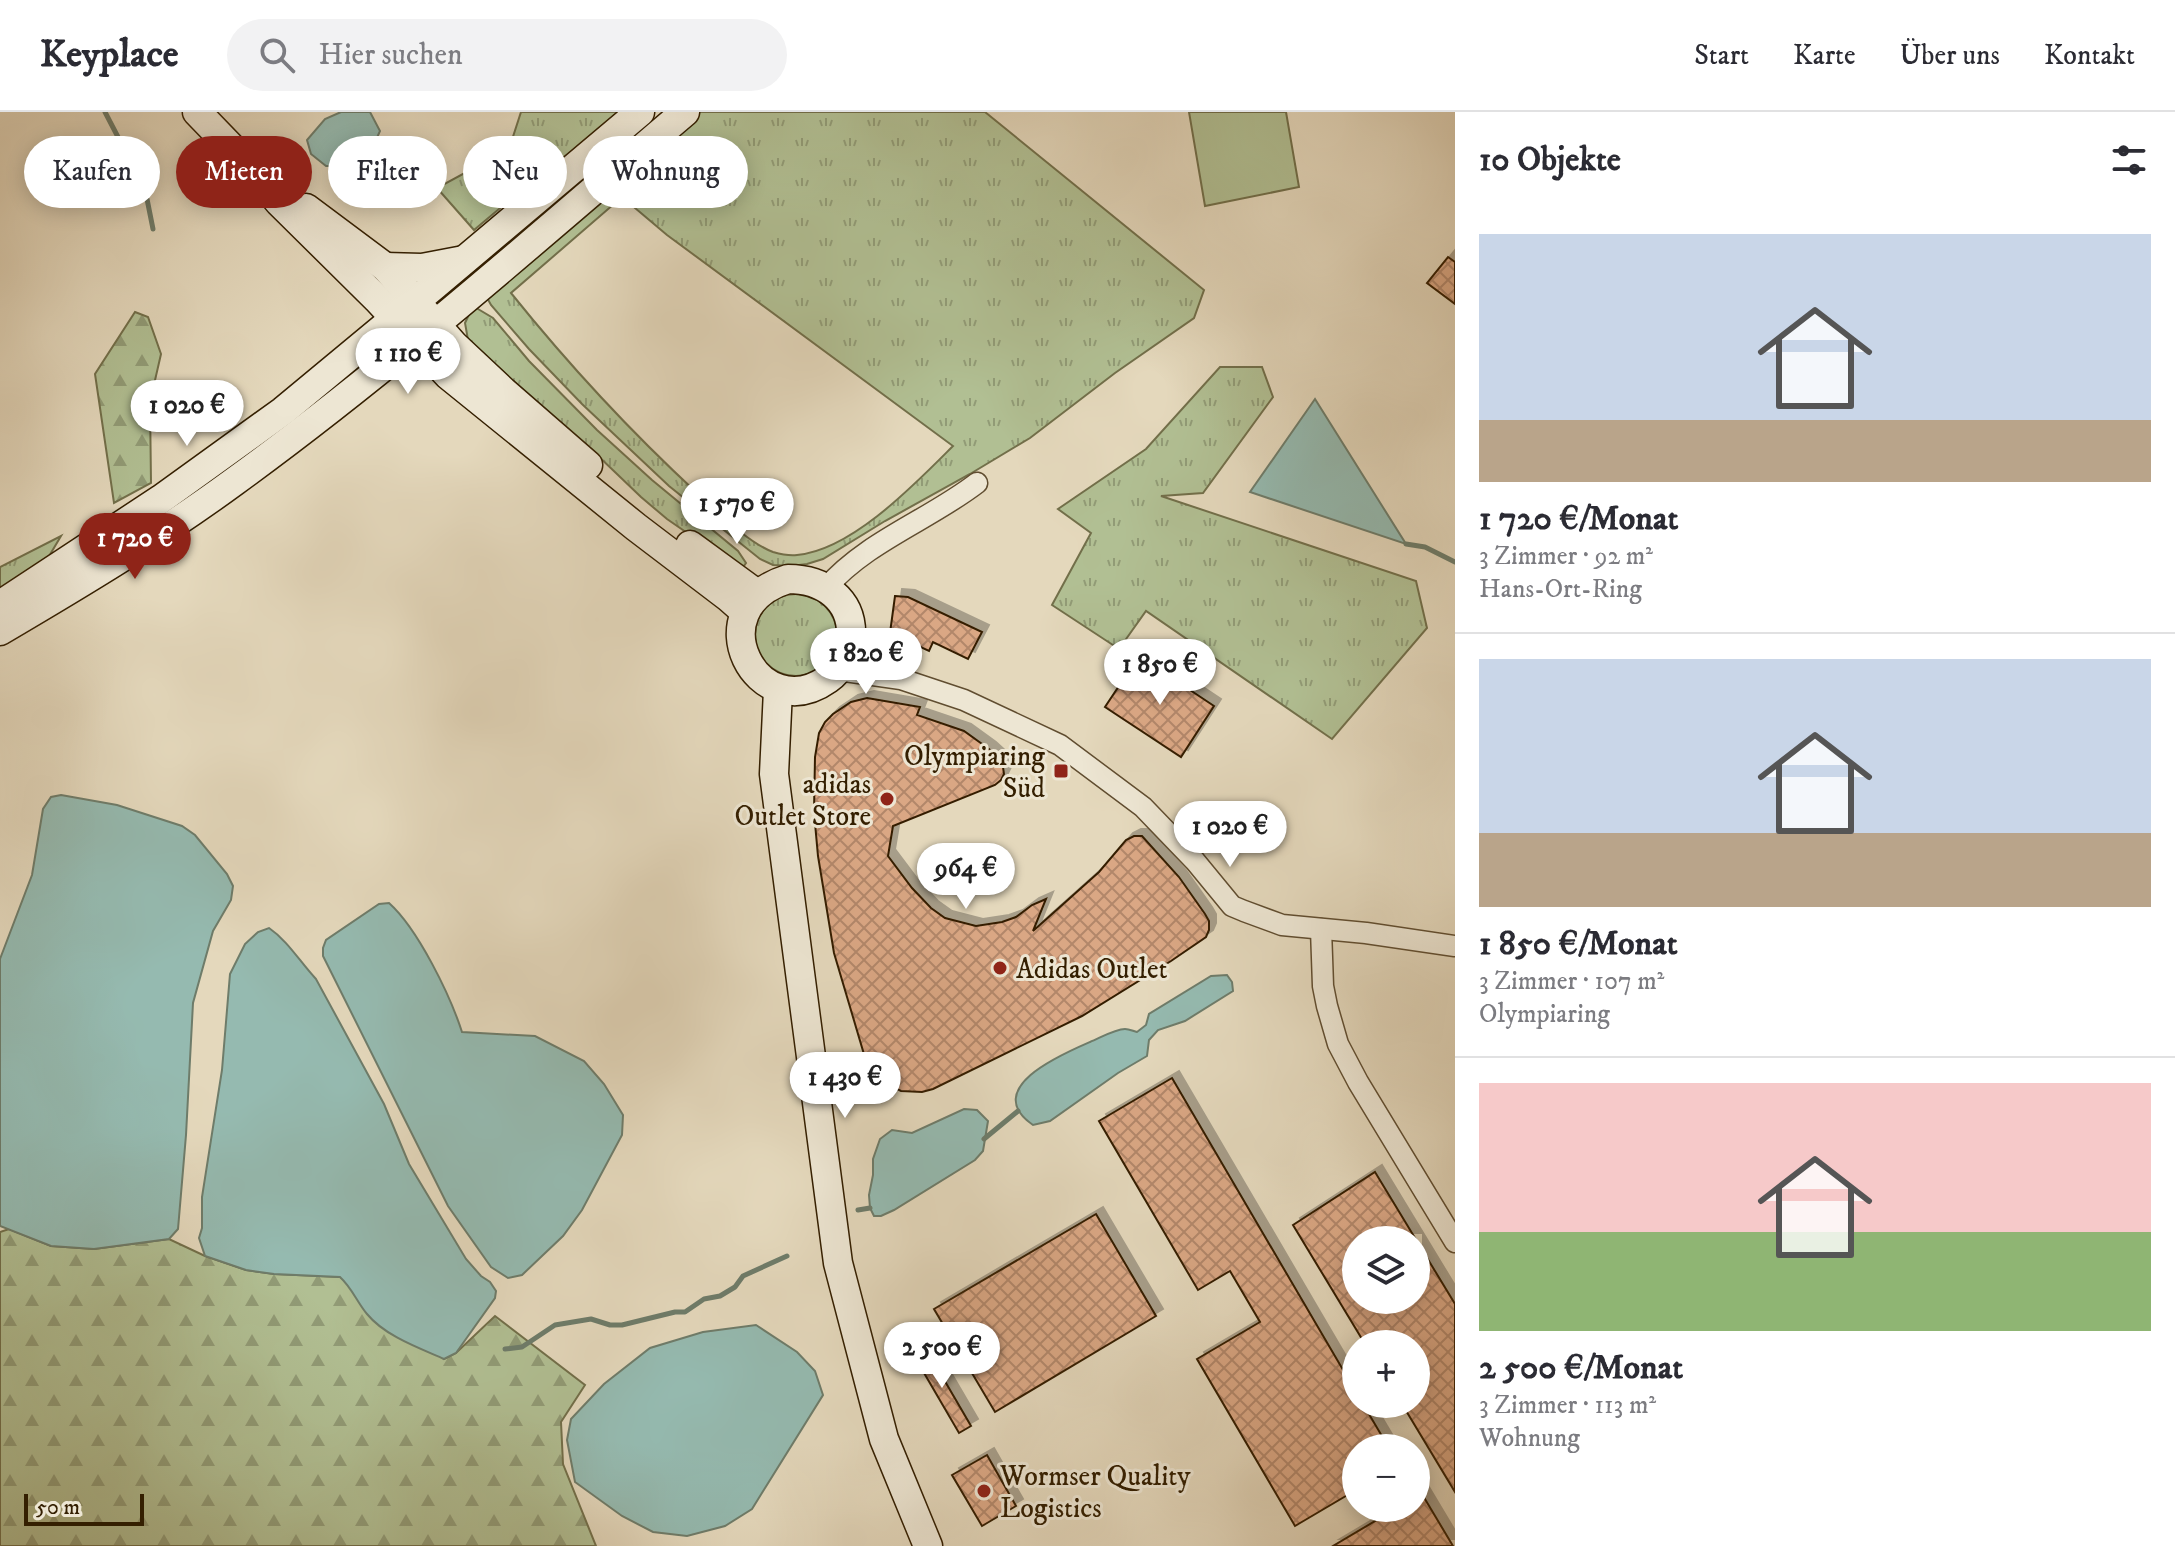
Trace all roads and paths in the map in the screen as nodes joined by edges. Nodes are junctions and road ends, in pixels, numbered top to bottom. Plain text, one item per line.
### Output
1 (197, 112) edge
2 (640, 112) edge
3 (685, 112) edge
4 (220, 136) edge
5 (286, 208) edge
6 (305, 208) edge
7 (465, 260) junction
8 (385, 267) junction
9 (405, 310) junction
10 (425, 332) junction
11 (448, 375) junction
12 (370, 377) junction
13 (977, 483) dead end
14 (826, 588) junction
15 (751, 603) junction
16 (0, 605) edge
17 (0, 631) edge
18 (850, 642) junction
19 (838, 670) junction
20 (901, 679) junction
21 (778, 690) junction
22 (1321, 929) junction
23 (1455, 946) edge
24 (1455, 1242) edge
25 (928, 1546) edge

1 - 4 street
2 - 7 street
3 - 10 street
5 - 9 street
6 - 8 street
7 - 8 street
7 - 9 street
8 - 9 street
9 - 10 street
9 - 16 street
10 - 11 street
10 - 12 street
10 - 15 street
11 - 12 street
11 - 15 street
12 - 17 street
13 - 14 street
14 - 15 street
14 - 18 street
15 - 21 street
18 - 19 street
18 - 20 street
19 - 20 street
19 - 21 street
20 - 22 street
21 - 25 street
22 - 23 street
22 - 24 street

